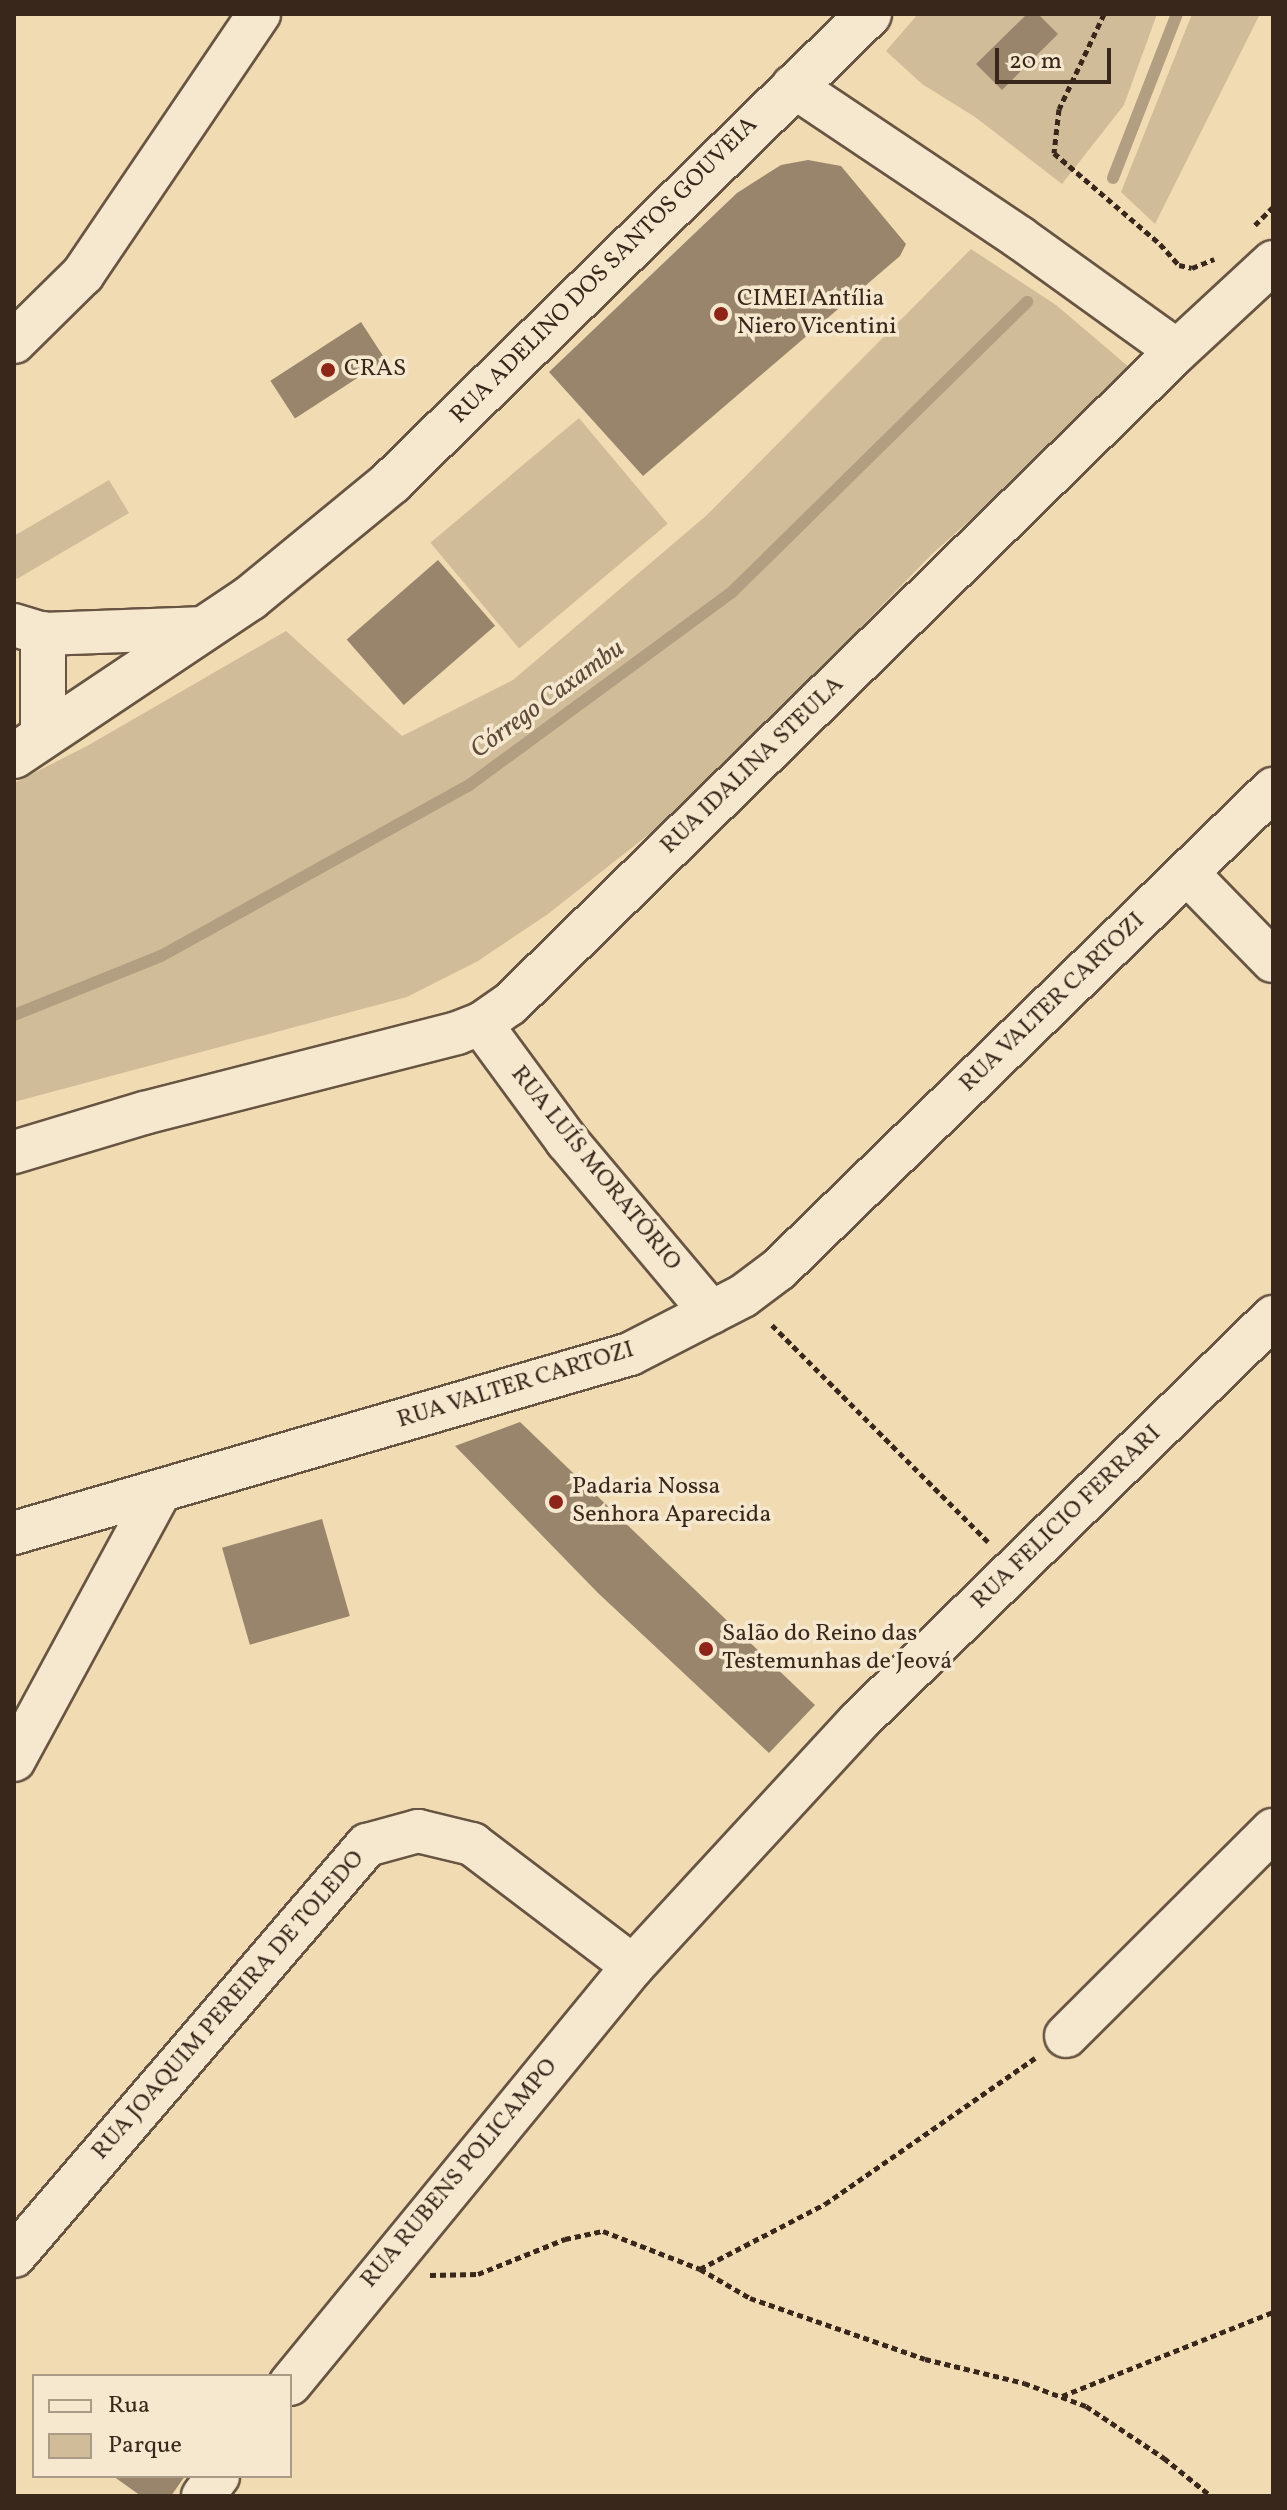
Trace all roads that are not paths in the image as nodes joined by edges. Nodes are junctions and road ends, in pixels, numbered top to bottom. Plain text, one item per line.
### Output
1 (259, 14) edge
2 (869, 14) edge
3 (793, 86) junction
4 (1273, 262) edge
5 (14, 342) edge
6 (1177, 351) junction
7 (206, 628) junction
8 (29, 629) edge
9 (29, 746) edge
10 (1273, 789) edge
11 (1187, 873) junction
12 (1273, 961) edge
13 (481, 1024) junction
14 (14, 1152) edge
15 (727, 1304) junction
16 (1273, 1317) edge
17 (159, 1493) junction
18 (14, 1533) edge
19 (14, 1760) edge
20 (1273, 1830) edge
21 (633, 1966) junction
22 (1066, 2036) road end
23 (14, 2256) edge
24 (292, 2382) edge
25 (216, 2478) edge
26 (203, 2496) edge

1 - 5 street
2 - 3 street, RUA ADELINO DOS SANTOS GOUVEIA
3 - 6 street
3 - 7 street, RUA ADELINO DOS SANTOS GOUVEIA
4 - 6 street, RUA IDALINA STEULA
6 - 13 street, RUA IDALINA STEULA
7 - 8 street
7 - 9 street, RUA ADELINO DOS SANTOS GOUVEIA
8 - 9 street
10 - 11 street, RUA VALTER CARTOZI
11 - 12 street
11 - 15 street, RUA VALTER CARTOZI
13 - 14 street, RUA IDALINA STEULA
13 - 15 street, RUA LUÍS MORATÓRIO
15 - 17 street, RUA VALTER CARTOZI
16 - 21 street, RUA FELICIO FERRARI
17 - 18 street, RUA VALTER CARTOZI
17 - 19 street
20 - 22 street
21 - 23 street, RUA JOAQUIM PEREIRA DE TOLEDO
21 - 24 street, RUA RUBENS POLICAMPO
25 - 26 street

